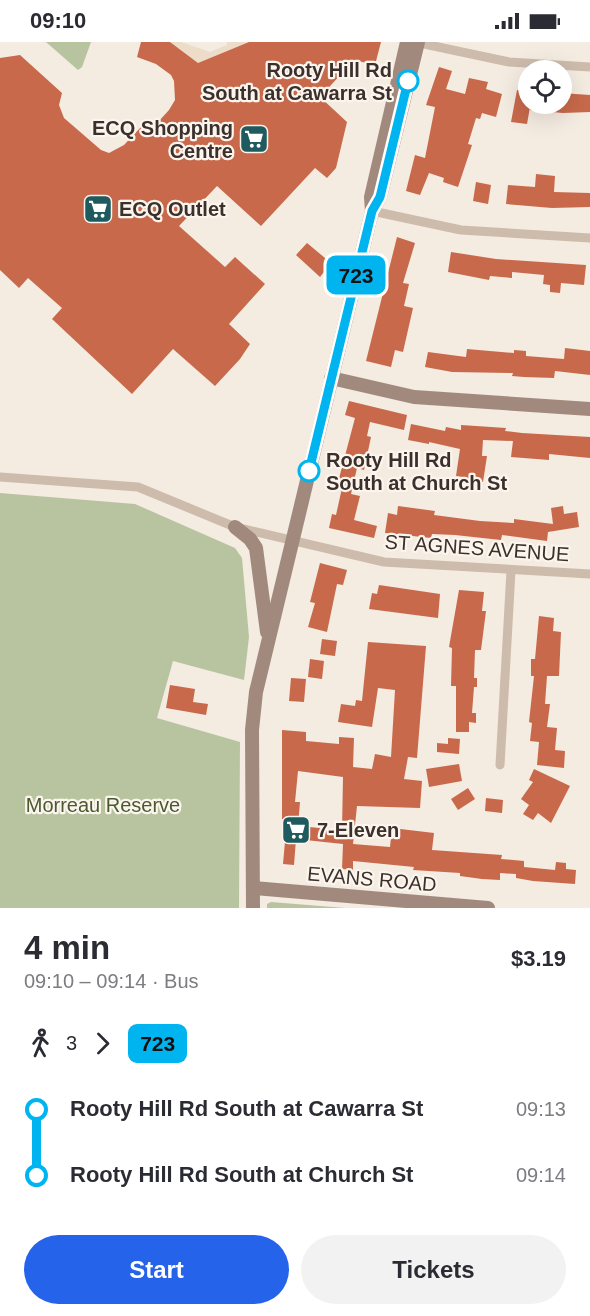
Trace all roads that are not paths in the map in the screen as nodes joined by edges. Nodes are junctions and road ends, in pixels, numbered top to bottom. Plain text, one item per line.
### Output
1 (414, 42) edge
2 (590, 67) edge
3 (372, 211) junction
4 (590, 238) edge
5 (331, 378) junction
6 (590, 409) edge
7 (0, 477) edge
8 (235, 527) junction
9 (292, 541) junction
10 (511, 571) junction
11 (590, 574) edge
12 (268, 640) junction
13 (500, 765) dead end
14 (253, 888) junction
15 (453, 907) edge
16 (253, 908) edge
17 (488, 908) edge

1 - 2 street
1 - 3 main road
3 - 4 street
3 - 5 main road
5 - 6 main road
5 - 9 main road
7 - 8 street, ST AGNES AVENUE
8 - 9 street, ST AGNES AVENUE
8 - 12 main road
9 - 10 street, ST AGNES AVENUE
9 - 12 main road
10 - 11 street, ST AGNES AVENUE
10 - 13 street
12 - 14 main road
14 - 15 main road, EVANS ROAD
14 - 16 main road
15 - 17 main road, EVANS ROAD

